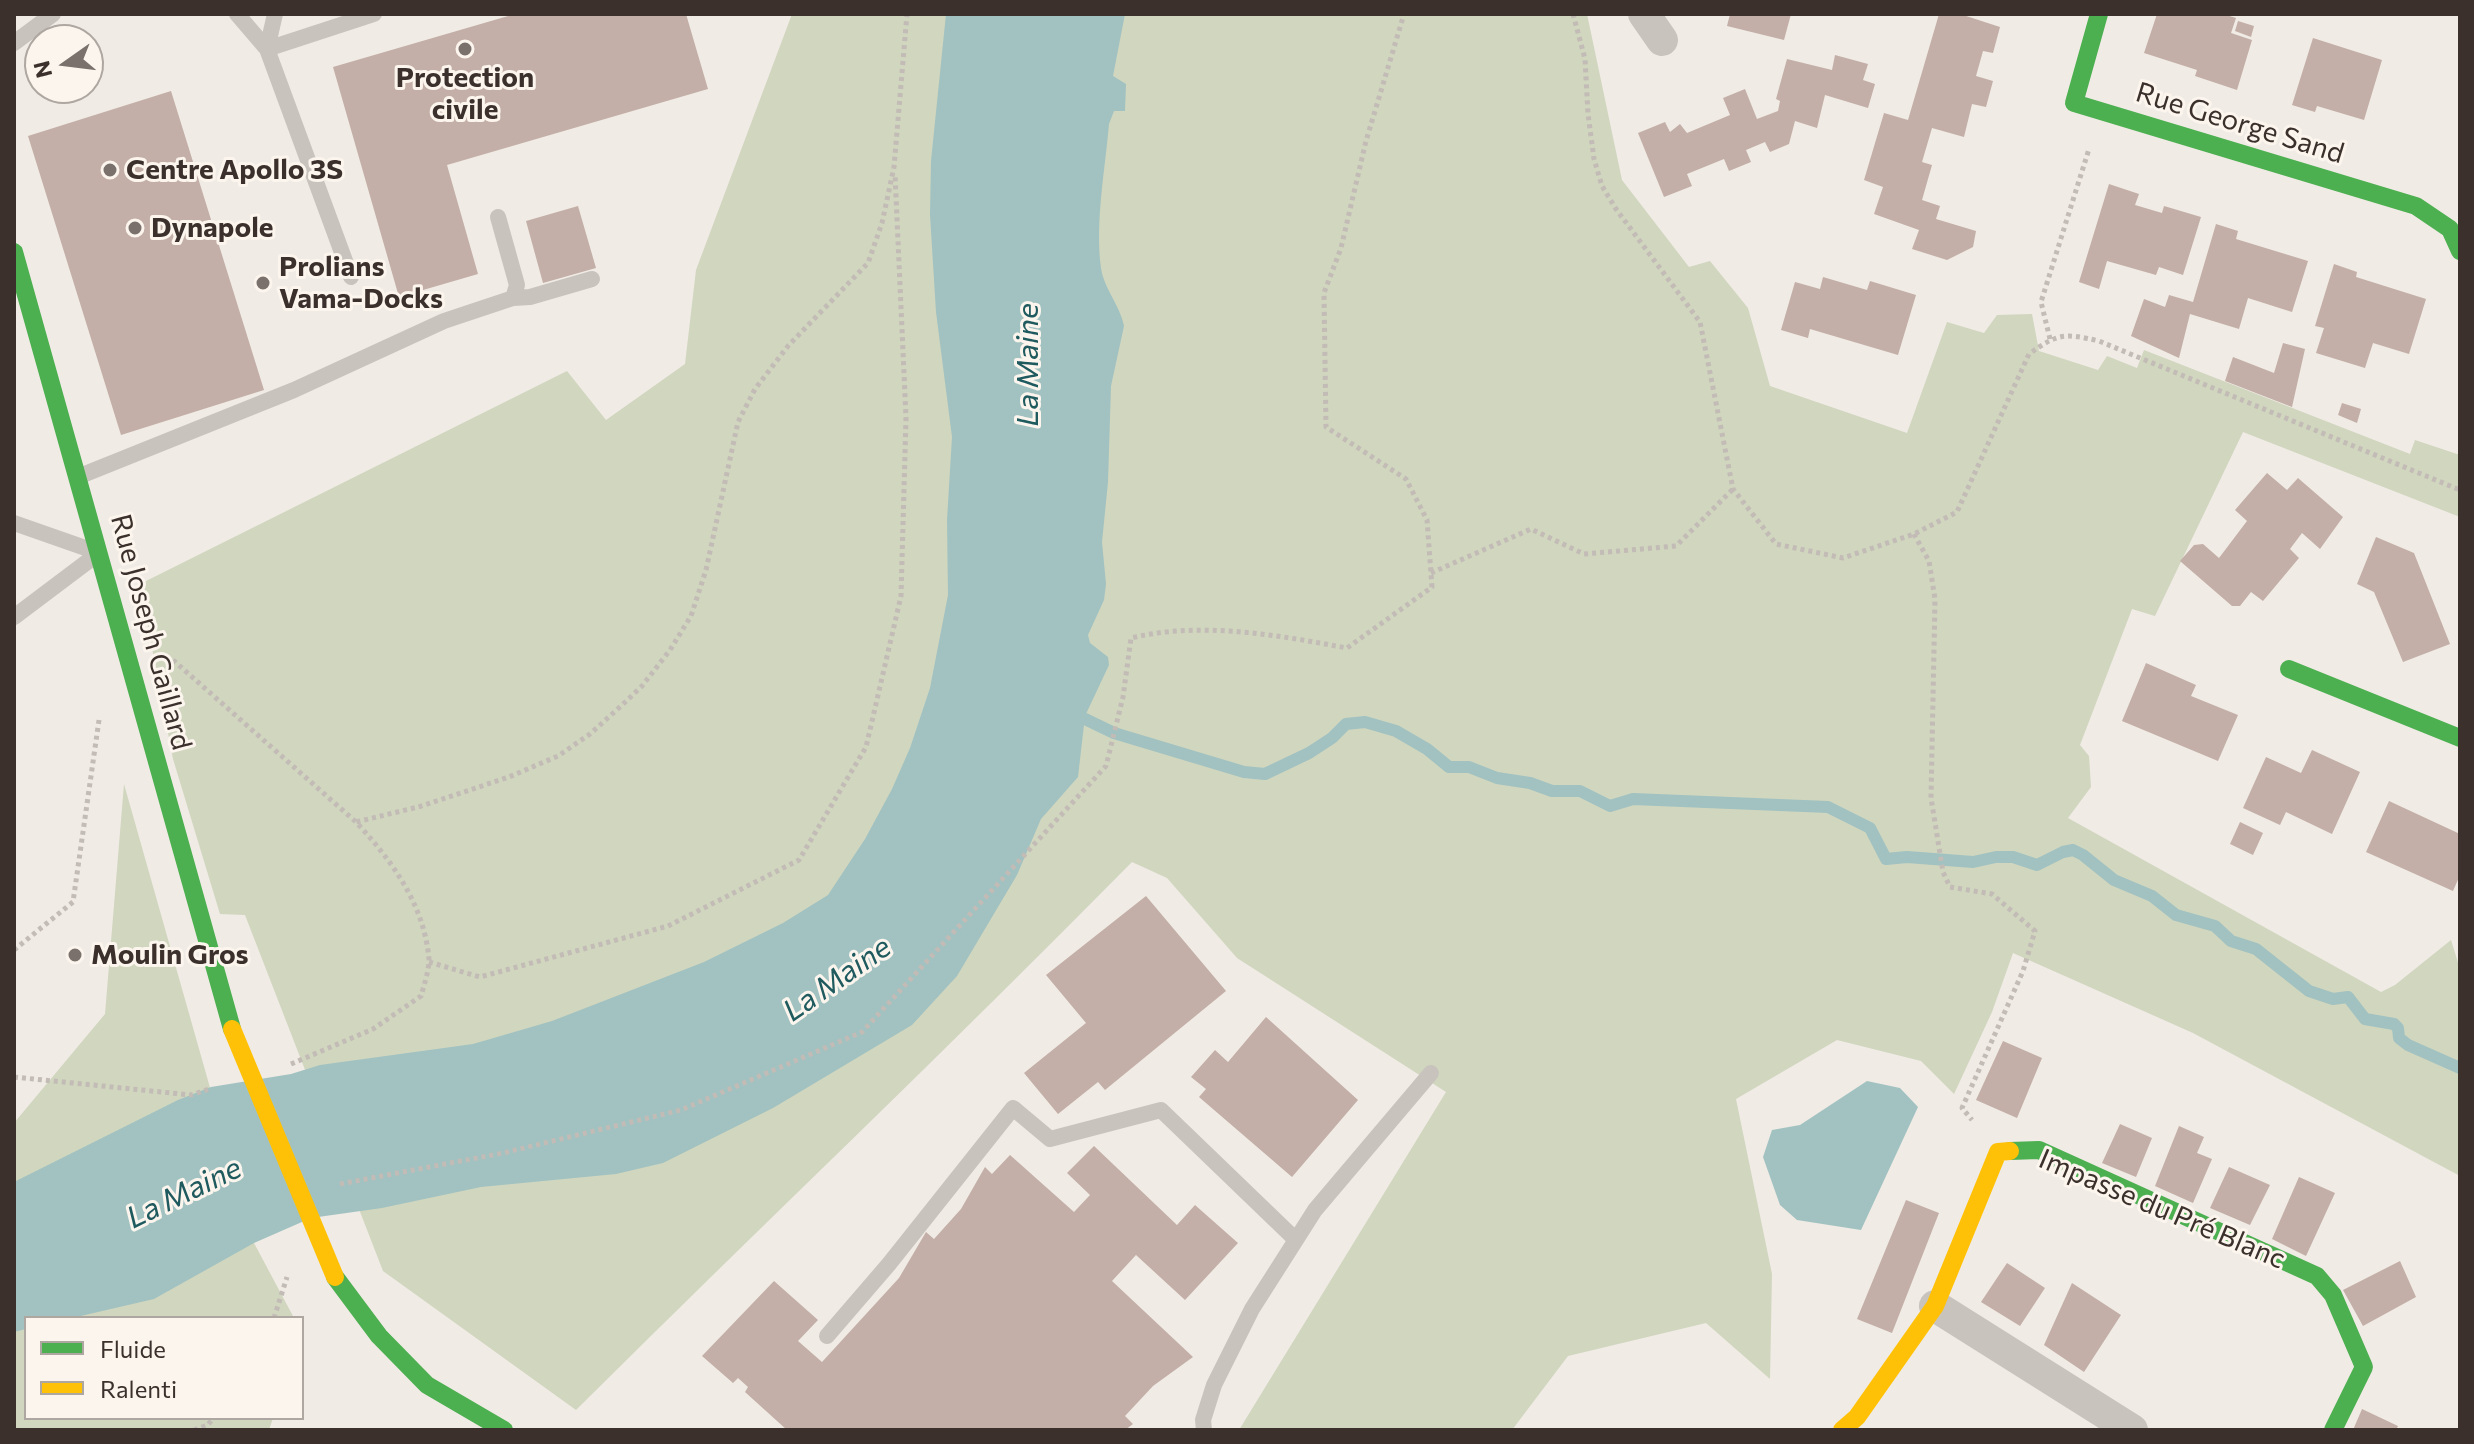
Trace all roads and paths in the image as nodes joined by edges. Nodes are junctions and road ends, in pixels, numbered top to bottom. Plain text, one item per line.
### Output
1 (53, 14) edge
2 (237, 14) edge
3 (275, 14) edge
4 (374, 14) edge
5 (907, 14) edge
6 (1404, 14) edge
7 (1573, 14) edge
8 (1644, 14) edge
9 (2099, 14) edge
10 (1662, 40) dead end
11 (14, 43) edge
12 (267, 49) junction
13 (2101, 110) junction
14 (894, 167) junction
15 (498, 217) dead end
16 (2460, 251) edge
17 (14, 252) edge
18 (351, 277) dead end
19 (592, 279) dead end
20 (513, 298) junction
21 (2050, 339) junction
22 (79, 476) junction
23 (1733, 489) junction
24 (2460, 489) edge
25 (14, 523) edge
26 (1914, 534) junction
27 (100, 552) junction
28 (1431, 573) junction
29 (14, 617) edge
30 (173, 659) dead end
31 (2289, 669) dead end
32 (99, 717) dead end
33 (2460, 738) edge
34 (356, 822) junction
35 (14, 950) edge
36 (429, 962) junction
37 (421, 996) dead end
38 (1431, 1073) dead end
39 (1998, 1152) junction
40 (300, 1192) junction
41 (1296, 1240) junction
42 (1935, 1306) junction
43 (827, 1336) dead end
44 (212, 1420) edge
45 (194, 1430) edge
46 (504, 1430) edge
47 (1204, 1430) edge
48 (1842, 1430) edge
49 (2132, 1430) edge
50 (2333, 1430) edge

1 - 11 lane
2 - 12 lane
3 - 12 lane
4 - 12 lane
5 - 14 path
6 - 28 path
7 - 23 path
8 - 10 street
9 - 13 street, Rue George Sand
12 - 18 lane
13 - 16 street, Rue George Sand
13 - 21 path
14 - 34 path
14 - 36 path
15 - 20 lane
17 - 22 street, Rue Joseph Gaillard
19 - 20 lane
20 - 22 lane
21 - 24 path
21 - 26 path
22 - 27 street, Rue Joseph Gaillard
23 - 26 path
23 - 28 path
25 - 27 lane
26 - 39 path
27 - 29 lane
27 - 40 street, Rue Joseph Gaillard, bridge
28 - 40 path
30 - 34 path
31 - 33 street
32 - 35 path
34 - 36 path
36 - 37 path
38 - 41 lane
39 - 42 street, Impasse du Pré Blanc
39 - 50 street, Impasse du Pré Blanc
40 - 46 street, Rue Joseph Gaillard, bridge
41 - 43 lane
41 - 47 lane
42 - 48 street, Impasse du Pré Blanc
42 - 49 street
44 - 45 path

